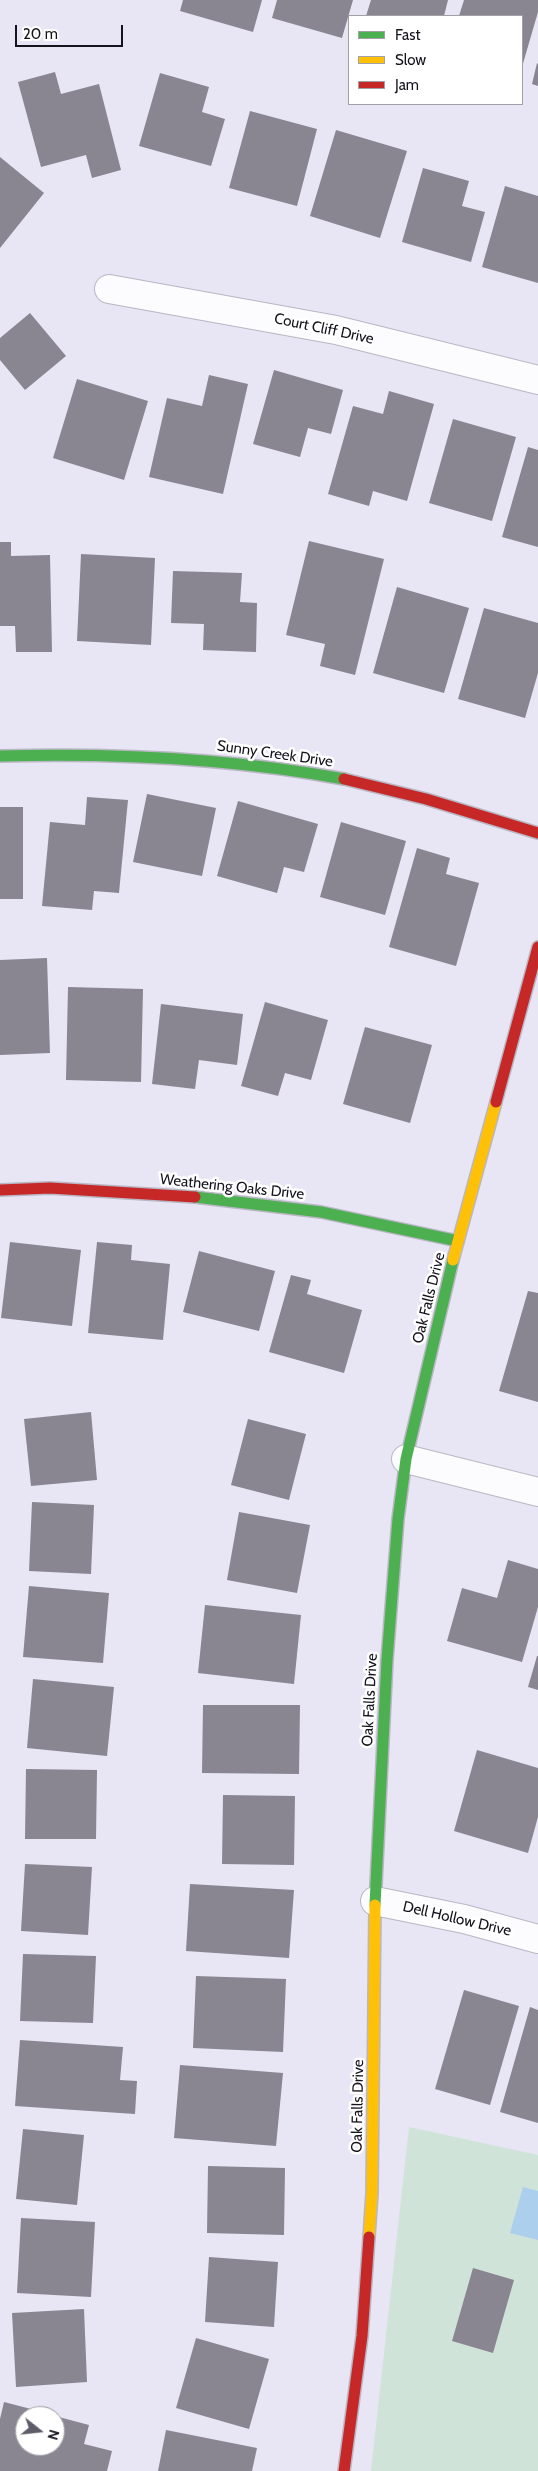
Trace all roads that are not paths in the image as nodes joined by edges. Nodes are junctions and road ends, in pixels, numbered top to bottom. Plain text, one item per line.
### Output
1 (109, 288) dead end
2 (538, 380) edge
3 (0, 756) edge
4 (538, 833) edge
5 (538, 947) edge
6 (0, 1190) edge
7 (458, 1241) junction
8 (406, 1459) junction
9 (538, 1492) edge
10 (375, 1901) junction
11 (538, 1939) edge
12 (344, 2471) edge

1 - 2 street, Court Cliff Drive
3 - 4 street, Sunny Creek Drive
5 - 7 street, Oak Falls Drive
6 - 7 street, Weathering Oaks Drive
7 - 8 street, Oak Falls Drive
8 - 9 street
8 - 10 street, Oak Falls Drive
10 - 11 street, Dell Hollow Drive
10 - 12 street, Oak Falls Drive

